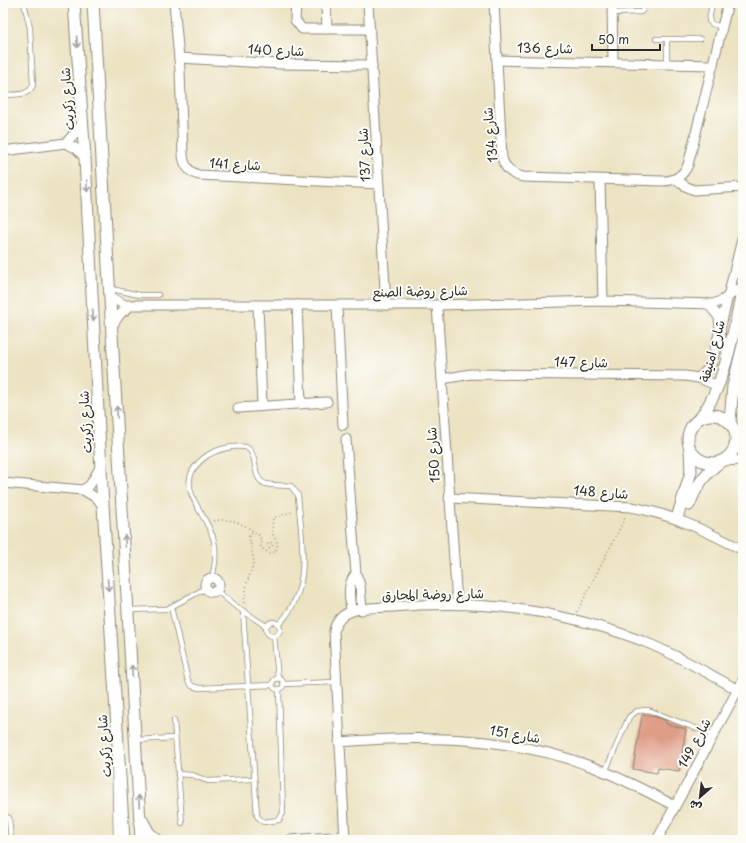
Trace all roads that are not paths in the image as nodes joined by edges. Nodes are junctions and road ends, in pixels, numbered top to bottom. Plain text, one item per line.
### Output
1 (24, 3) edge
2 (74, 3) edge
3 (93, 3) edge
4 (174, 3) edge
5 (296, 3) edge
6 (326, 3) edge
7 (368, 3) edge
8 (494, 3) edge
9 (612, 3) edge
10 (644, 3) edge
11 (712, 3) edge
12 (728, 3) edge
13 (612, 13) junction
14 (722, 27) junction
15 (327, 29) junction
16 (370, 29) junction
17 (656, 39) dead end
18 (667, 39) junction
19 (700, 39) dead end
20 (179, 58) junction
21 (497, 60) junction
22 (613, 62) junction
23 (667, 64) junction
24 (713, 64) junction
25 (372, 65) junction
26 (3, 95) edge
27 (82, 125) junction
28 (66, 143) junction
29 (3, 150) edge
30 (85, 158) junction
31 (676, 179) junction
32 (600, 180) junction
33 (378, 184) junction
34 (743, 187) edge
35 (743, 236) edge
36 (743, 287) edge
37 (109, 293) junction
38 (158, 295) dead end
39 (727, 298) junction
40 (603, 300) junction
41 (708, 304) junction
42 (132, 305) junction
43 (337, 305) junction
44 (386, 305) junction
45 (437, 305) junction
46 (258, 306) junction
47 (297, 306) junction
48 (112, 326) junction
49 (720, 333) junction
50 (743, 345) edge
51 (727, 352) junction
52 (699, 378) junction
53 (442, 379) junction
54 (718, 386) junction
55 (327, 402) dead end
56 (300, 404) junction
57 (262, 406) junction
58 (238, 408) dead end
59 (701, 417) junction
60 (342, 425) dead end
61 (736, 431) edge
62 (346, 439) dead end
63 (689, 448) junction
64 (743, 460) edge
65 (721, 461) junction
66 (101, 465) junction
67 (3, 483) edge
68 (83, 490) junction
69 (449, 498) junction
70 (104, 508) junction
71 (680, 519) junction
72 (743, 550) edge
73 (356, 574) junction
74 (212, 578) junction
75 (206, 588) junction
76 (217, 591) junction
77 (456, 604) junction
78 (171, 607) junction
79 (129, 610) junction
80 (362, 610) junction
81 (243, 611) junction
82 (351, 611) junction
83 (279, 624) junction
84 (266, 626) junction
85 (274, 636) junction
86 (278, 678) junction
87 (743, 680) edge
88 (336, 682) junction
89 (284, 684) junction
90 (272, 685) junction
91 (247, 686) junction
92 (278, 690) junction
93 (738, 690) junction
94 (174, 720) dead end
95 (713, 735) junction
96 (118, 738) junction
97 (175, 738) junction
98 (136, 740) junction
99 (339, 742) junction
100 (605, 772) junction
101 (178, 774) junction
102 (254, 779) junction
103 (675, 806) junction
104 (3, 815) edge
105 (140, 818) junction
106 (182, 823) dead end
107 (345, 838) edge
108 (11, 840) edge
109 (116, 840) edge
110 (124, 840) edge
111 (141, 840) edge
112 (157, 840) edge
113 (290, 840) edge
114 (657, 840) edge

1 - 26 lane
2 -> 27 street, شارع زكريت
3 - 37 street
4 - 20 street, شارع 141
5 - 15 street
6 - 15 street
7 - 16 street, شارع 137
8 - 21 street, شارع 134
9 - 13 street
10 - 13 lane
11 - 14 lane
12 - 14 street
13 - 22 street
14 - 24 street
15 - 16 street
16 - 25 street, شارع 137
17 - 18 lane
18 - 19 lane
18 - 23 lane
20 - 25 street, شارع 140
20 - 33 street, شارع 141
21 - 22 street, شارع 136
21 - 32 street, شارع 134
22 - 23 street, شارع 136
23 - 24 street, شارع 136
24 - 31 street
25 - 33 street, شارع 137
27 - 28 street
27 - 30 street, شارع زكريت
28 - 29 street
28 - 30 street
30 -> 66 street, شارع زكريت
31 - 32 street, شارع 134
31 - 34 street
32 - 40 street
33 - 44 street, شارع 137
35 - 39 street
36 - 39 street, شارع روضة الصنع
36 - 51 street, شارع امنيفة
37 - 38 lane
37 - 42 street, شارع روضة الصنع
37 - 48 street
39 - 41 street, شارع روضة الصنع
39 - 49 street
40 - 41 street, شارع روضة الصنع
40 - 45 street, شارع روضة الصنع
41 - 49 street
42 - 46 street, شارع روضة الصنع
42 - 48 street
43 - 44 street, شارع روضة الصنع
43 - 47 street, شارع روضة الصنع
43 - 60 street
44 - 45 street, شارع روضة الصنع
45 - 53 street, شارع 150
46 - 47 street, شارع روضة الصنع
46 - 57 street
47 - 56 street
79 -> 48 street
49 - 51 street
49 - 52 street
50 - 61 street
51 - 54 street, شارع امنيفة
52 - 53 street, شارع 147
52 - 54 street, شارع 147
53 - 69 street, شارع 150
54 - 59 street, شارع امنيفة
55 - 56 street
56 - 57 street
57 - 58 street
59 - 61 street
59 - 63 street
61 - 65 street
62 - 73 street
63 - 65 street
63 - 71 street
64 - 65 street
65 - 71 street
66 - 68 street
66 - 70 street, شارع زكريت
67 - 68 street
68 - 70 street
69 - 71 street, شارع 148
69 - 77 street, شارع 150
70 -> 96 street, شارع زكريت
71 - 72 street, شارع 148
73 - 80 street
73 - 82 street
74 - 75 street
74 - 76 street
74 - 83 lane
75 - 76 street
75 - 78 lane
76 - 81 lane
77 - 80 street, شارع روضة المحارق
77 - 93 street, شارع روضة المحارق
78 - 79 lane
78 - 91 lane
98 -> 79 street
80 - 82 street, شارع روضة المحارق
81 - 84 lane
81 - 91 lane
82 - 88 street
83 - 84 lane
83 - 85 lane
84 - 85 lane
85 - 86 lane
86 - 89 lane
86 - 90 lane
87 - 93 street, شارع 149
88 - 89 lane
88 - 99 street
89 - 92 lane
90 - 91 lane
90 - 92 lane
91 - 102 lane
92 - 102 lane
93 - 95 street, شارع 149
94 - 97 lane
95 - 100 lane
95 - 103 street, شارع 149
96 - 109 lane
96 - 110 street, شارع زكريت
97 - 98 lane
97 - 101 lane
105 -> 98 street
99 - 100 street, شارع 151
99 - 107 street
100 - 103 street, شارع 151
101 - 102 lane
101 - 106 lane
103 - 114 street, شارع 149
104 - 108 lane
105 - 111 street
105 - 112 street
107 - 113 street

